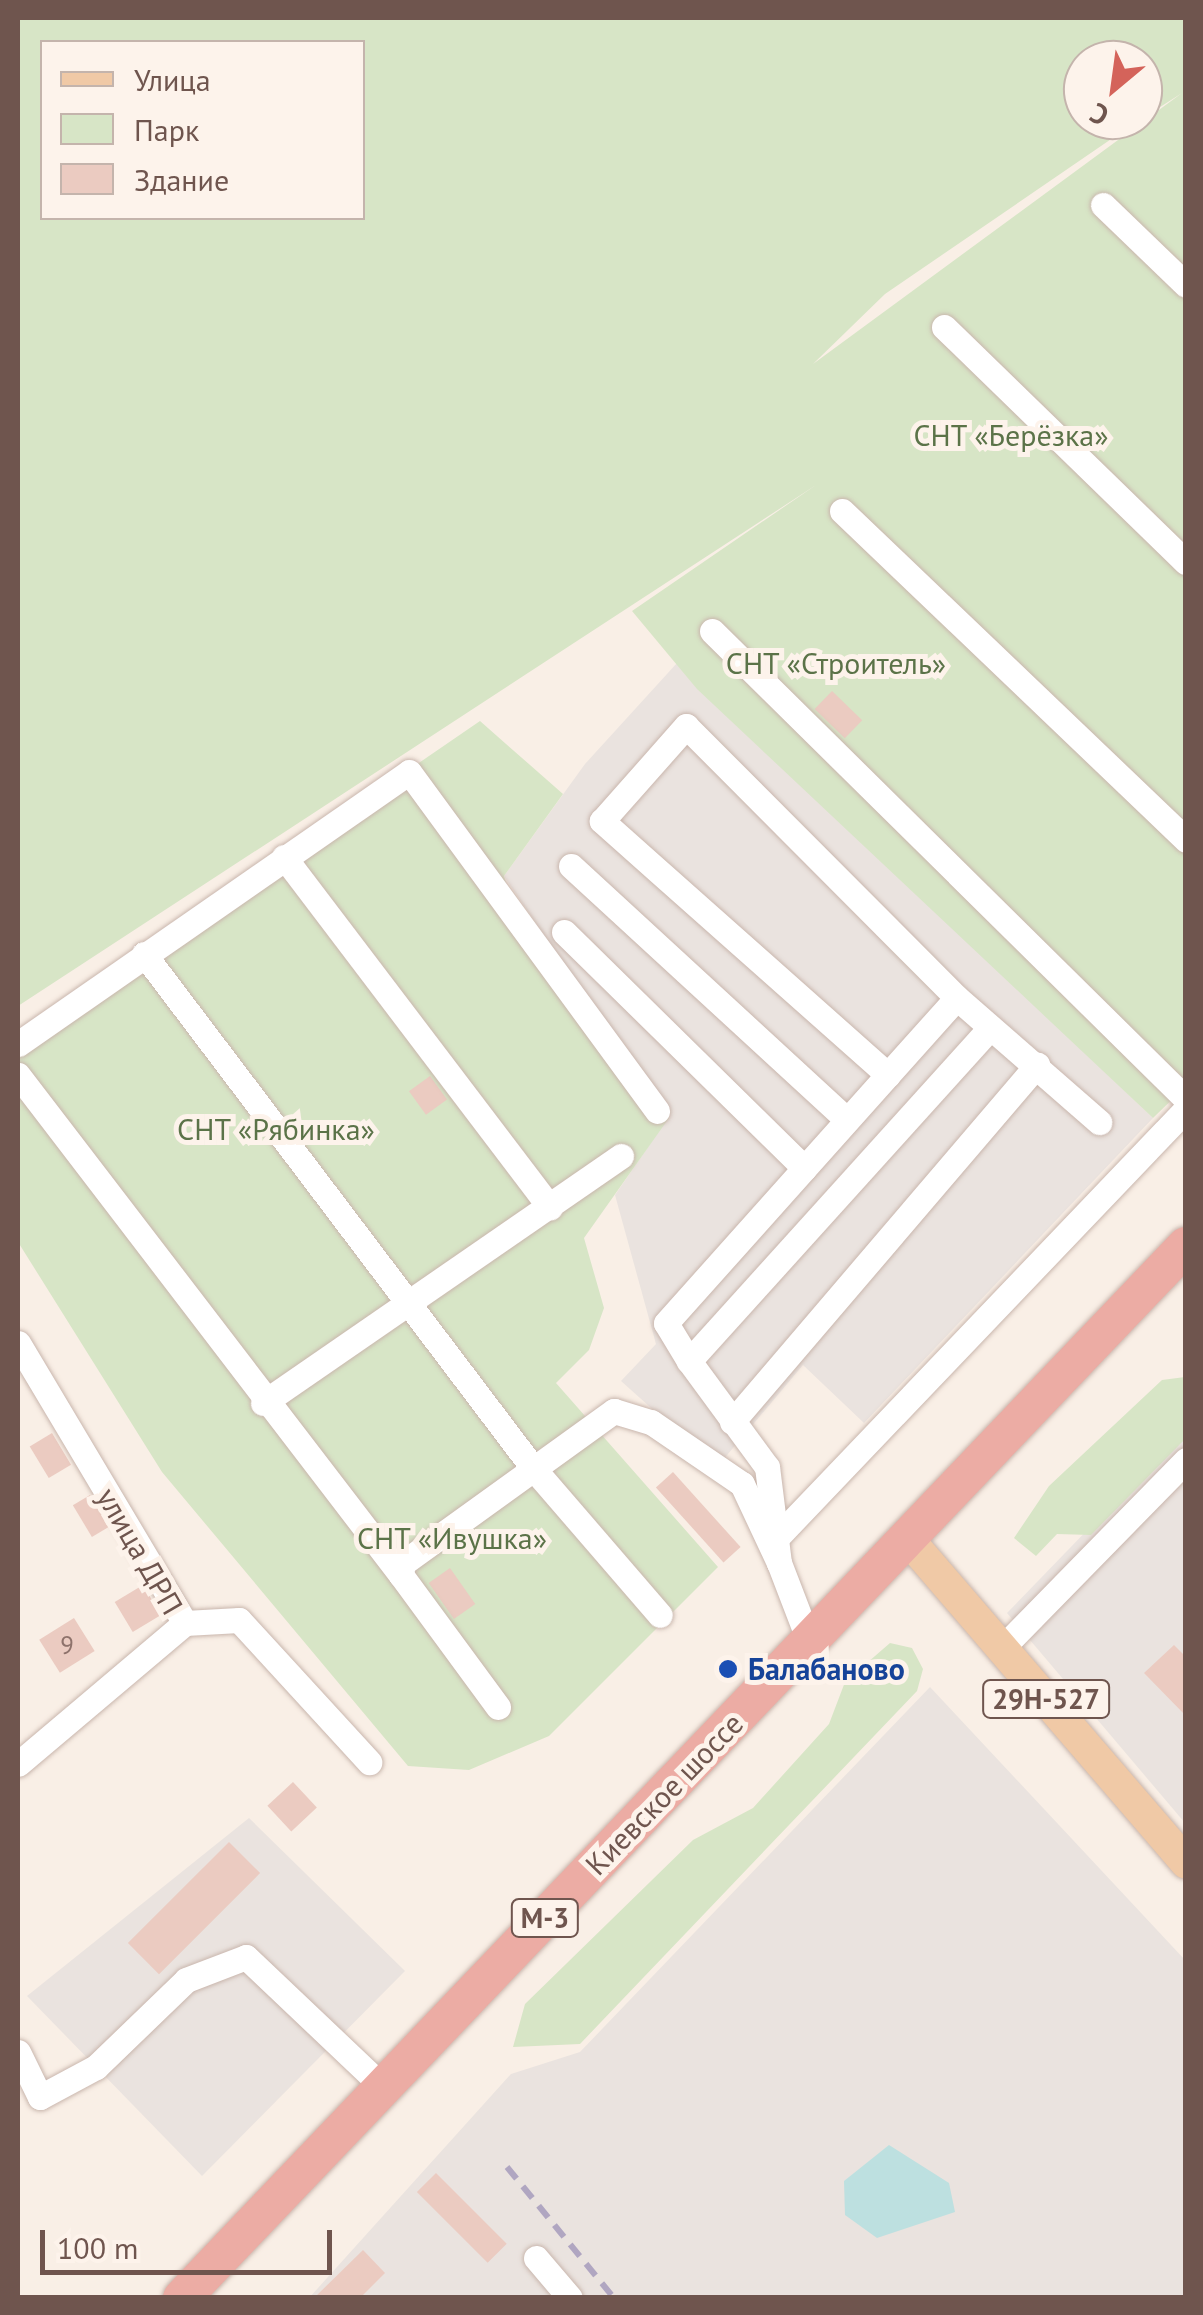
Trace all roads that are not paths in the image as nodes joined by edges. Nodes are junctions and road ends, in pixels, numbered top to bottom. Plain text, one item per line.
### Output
1 (1103, 205) dead end
2 (1186, 285) edge
3 (944, 326) dead end
4 (842, 511) dead end
5 (1186, 562) edge
6 (712, 631) dead end
7 (1186, 840) edge
8 (284, 858) junction
9 (571, 866) dead end
10 (564, 932) dead end
11 (144, 954) junction
12 (956, 998) junction
13 (990, 1028) junction
14 (18, 1044) edge
15 (1037, 1064) junction
16 (18, 1075) edge
17 (888, 1075) junction
18 (1186, 1100) edge
19 (1186, 1108) edge
20 (658, 1111) dead end
21 (847, 1120) junction
22 (1099, 1122) dead end
23 (620, 1156) dead end
24 (804, 1168) junction
25 (550, 1208) junction
26 (1186, 1246) edge
27 (408, 1306) junction
28 (18, 1343) edge
29 (689, 1361) junction
30 (264, 1403) junction
31 (732, 1422) junction
32 (1186, 1460) edge
33 (532, 1468) junction
34 (780, 1533) junction
35 (907, 1538) junction
36 (779, 1563) junction
37 (401, 1574) junction
38 (660, 1614) dead end
39 (185, 1622) junction
40 (809, 1641) junction
41 (1002, 1648) junction
42 (498, 1707) dead end
43 (369, 1762) dead end
44 (18, 1764) edge
45 (1186, 1862) edge
46 (18, 2052) edge
47 (384, 2088) junction
48 (536, 2258) dead end
49 (182, 2298) edge
50 (570, 2298) edge

1 - 2 street
3 - 5 street
4 - 7 street
6 - 18 street
8 - 11 street
8 - 20 street
8 - 25 street
9 - 21 street
10 - 24 street
11 - 14 street
11 - 27 street
12 - 13 street
12 - 17 street
12 - 17 street
13 - 15 street
13 - 29 street
15 - 22 street
15 - 31 street
16 - 30 street
17 - 21 street
19 - 34 street
21 - 24 street
23 - 25 street
24 - 29 street
25 - 27 street
26 - 35 highway, Киевское шоссе / М-3
27 - 30 street
27 - 33 street
28 - 39 street, улица ДРП
29 - 31 street
30 - 37 street
31 - 34 street
32 - 41 street
33 - 36 street
33 - 37 street
33 - 38 street
34 - 36 street
35 - 40 highway, Киевское шоссе / М-3
35 - 41 main road, 29Н-527
36 - 40 street
37 - 42 street
39 - 43 street
39 - 44 street, улица ДРП
40 - 47 highway, Киевское шоссе / М-3
41 - 45 main road, 29Н-527
46 - 47 street
47 - 49 highway, Киевское шоссе / М-3
48 - 50 street

